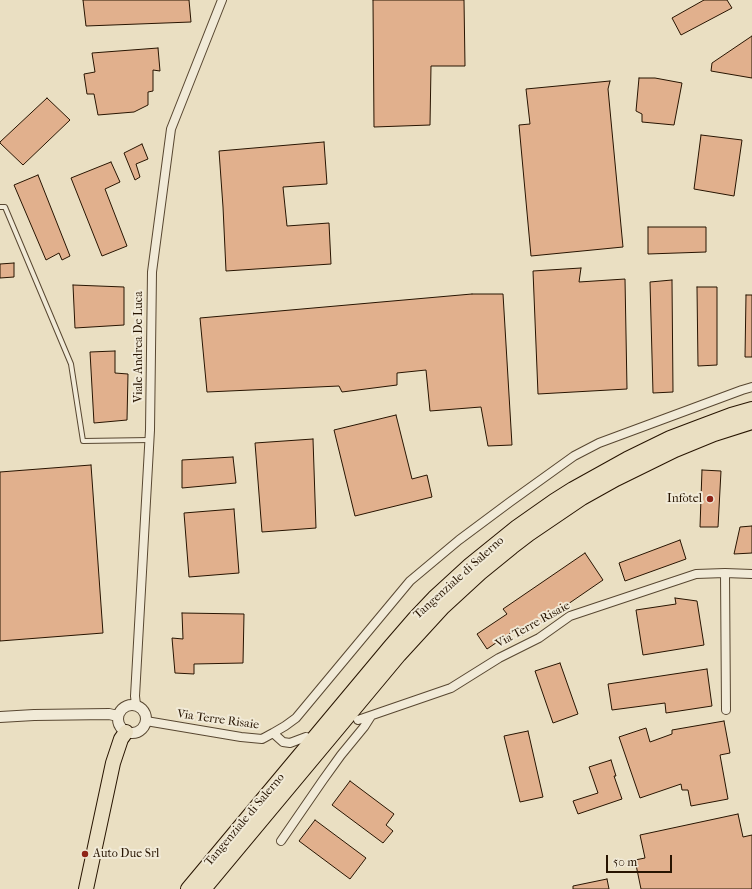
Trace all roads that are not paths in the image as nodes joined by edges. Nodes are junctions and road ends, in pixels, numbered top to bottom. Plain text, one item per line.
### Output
1 (222, 0) edge
2 (0, 207) edge
3 (752, 387) edge
4 (752, 409) edge
5 (752, 422) edge
6 (150, 440) junction
7 (725, 572) junction
8 (752, 574) edge
9 (136, 705) junction
10 (726, 710) dead end
11 (118, 716) junction
12 (371, 716) junction
13 (0, 717) edge
14 (358, 720) dead end
15 (146, 721) junction
16 (126, 732) junction
17 (273, 733) junction
18 (306, 737) dead end
19 (281, 841) dead end
20 (86, 889) edge
21 (188, 889) edge
22 (204, 889) edge

1 - 6 street, Viale Andrea De Luca
2 - 6 lane
3 - 17 street
4 - 21 highway, Tangenziale di Salerno
5 - 22 highway, Tangenziale di Salerno
6 - 9 street, Viale Andrea De Luca
7 - 8 street, Via Terre Risaie
7 - 10 street
7 - 12 street, Via Terre Risaie
9 - 11 street
9 - 15 street
11 - 13 street
11 - 16 street
12 - 14 street, Via Terre Risaie
12 - 19 street
15 - 16 street
15 - 17 street, Via Terre Risaie
16 - 20 highway
17 - 18 street, Via Terre Risaie

